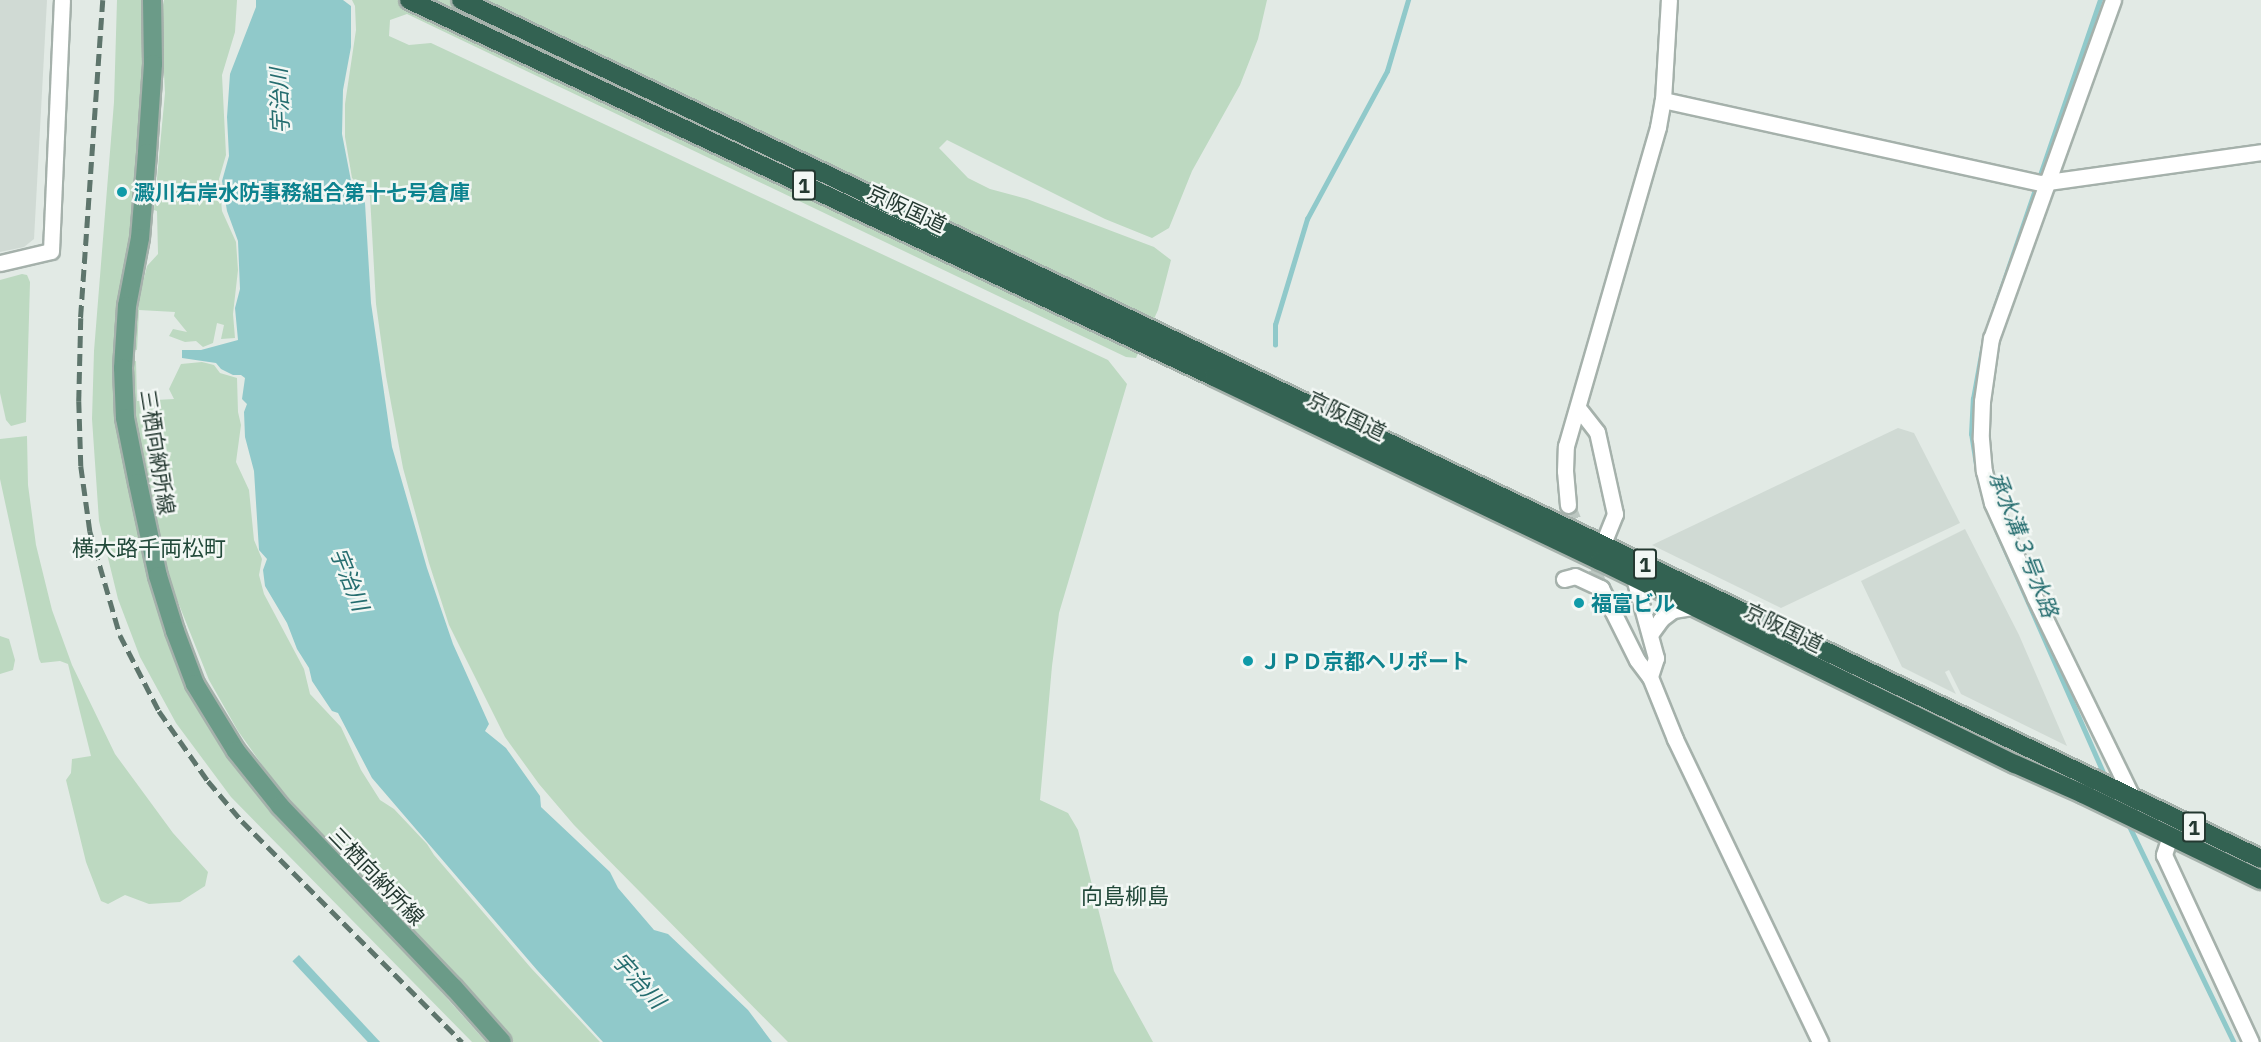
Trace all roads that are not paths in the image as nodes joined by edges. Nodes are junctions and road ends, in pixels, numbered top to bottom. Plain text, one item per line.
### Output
1 (62, 0) edge
2 (152, 0) edge
3 (409, 0) edge
4 (461, 0) edge
5 (1669, 0) edge
6 (2113, 0) edge
7 (1663, 100) junction
8 (2261, 152) edge
9 (2045, 182) junction
10 (0, 263) edge
11 (1579, 409) junction
12 (1568, 506) tunnel mouth
13 (1603, 543) junction
14 (1634, 578) junction
15 (1564, 579) dead end
16 (1692, 607) junction
17 (1652, 633) junction
18 (1650, 677) junction
19 (2130, 797) junction
20 (2170, 836) junction
21 (2261, 859) edge
22 (2261, 880) edge
23 (502, 1042) edge
24 (1820, 1042) edge
25 (2251, 1042) edge

1 - 10 street
2 - 23 main road, 三栖向納所線
3 - 14 highway, 京阪国道 / 1
4 - 13 highway, 京阪国道 / 1
5 - 7 street
6 - 9 street
7 - 9 street
7 - 11 street
8 - 9 street
9 - 19 street
11 - 12 street
11 - 13 street
13 - 19 highway, 京阪国道 / 1
14 - 16 highway, 京阪国道 / 1
14 - 17 street
15 - 18 street
16 - 17 street
16 - 20 highway, 京阪国道 / 1
17 - 18 street
18 - 24 street
19 - 21 highway, 京阪国道 / 1
20 - 22 highway, 京阪国道 / 1
20 - 25 street

